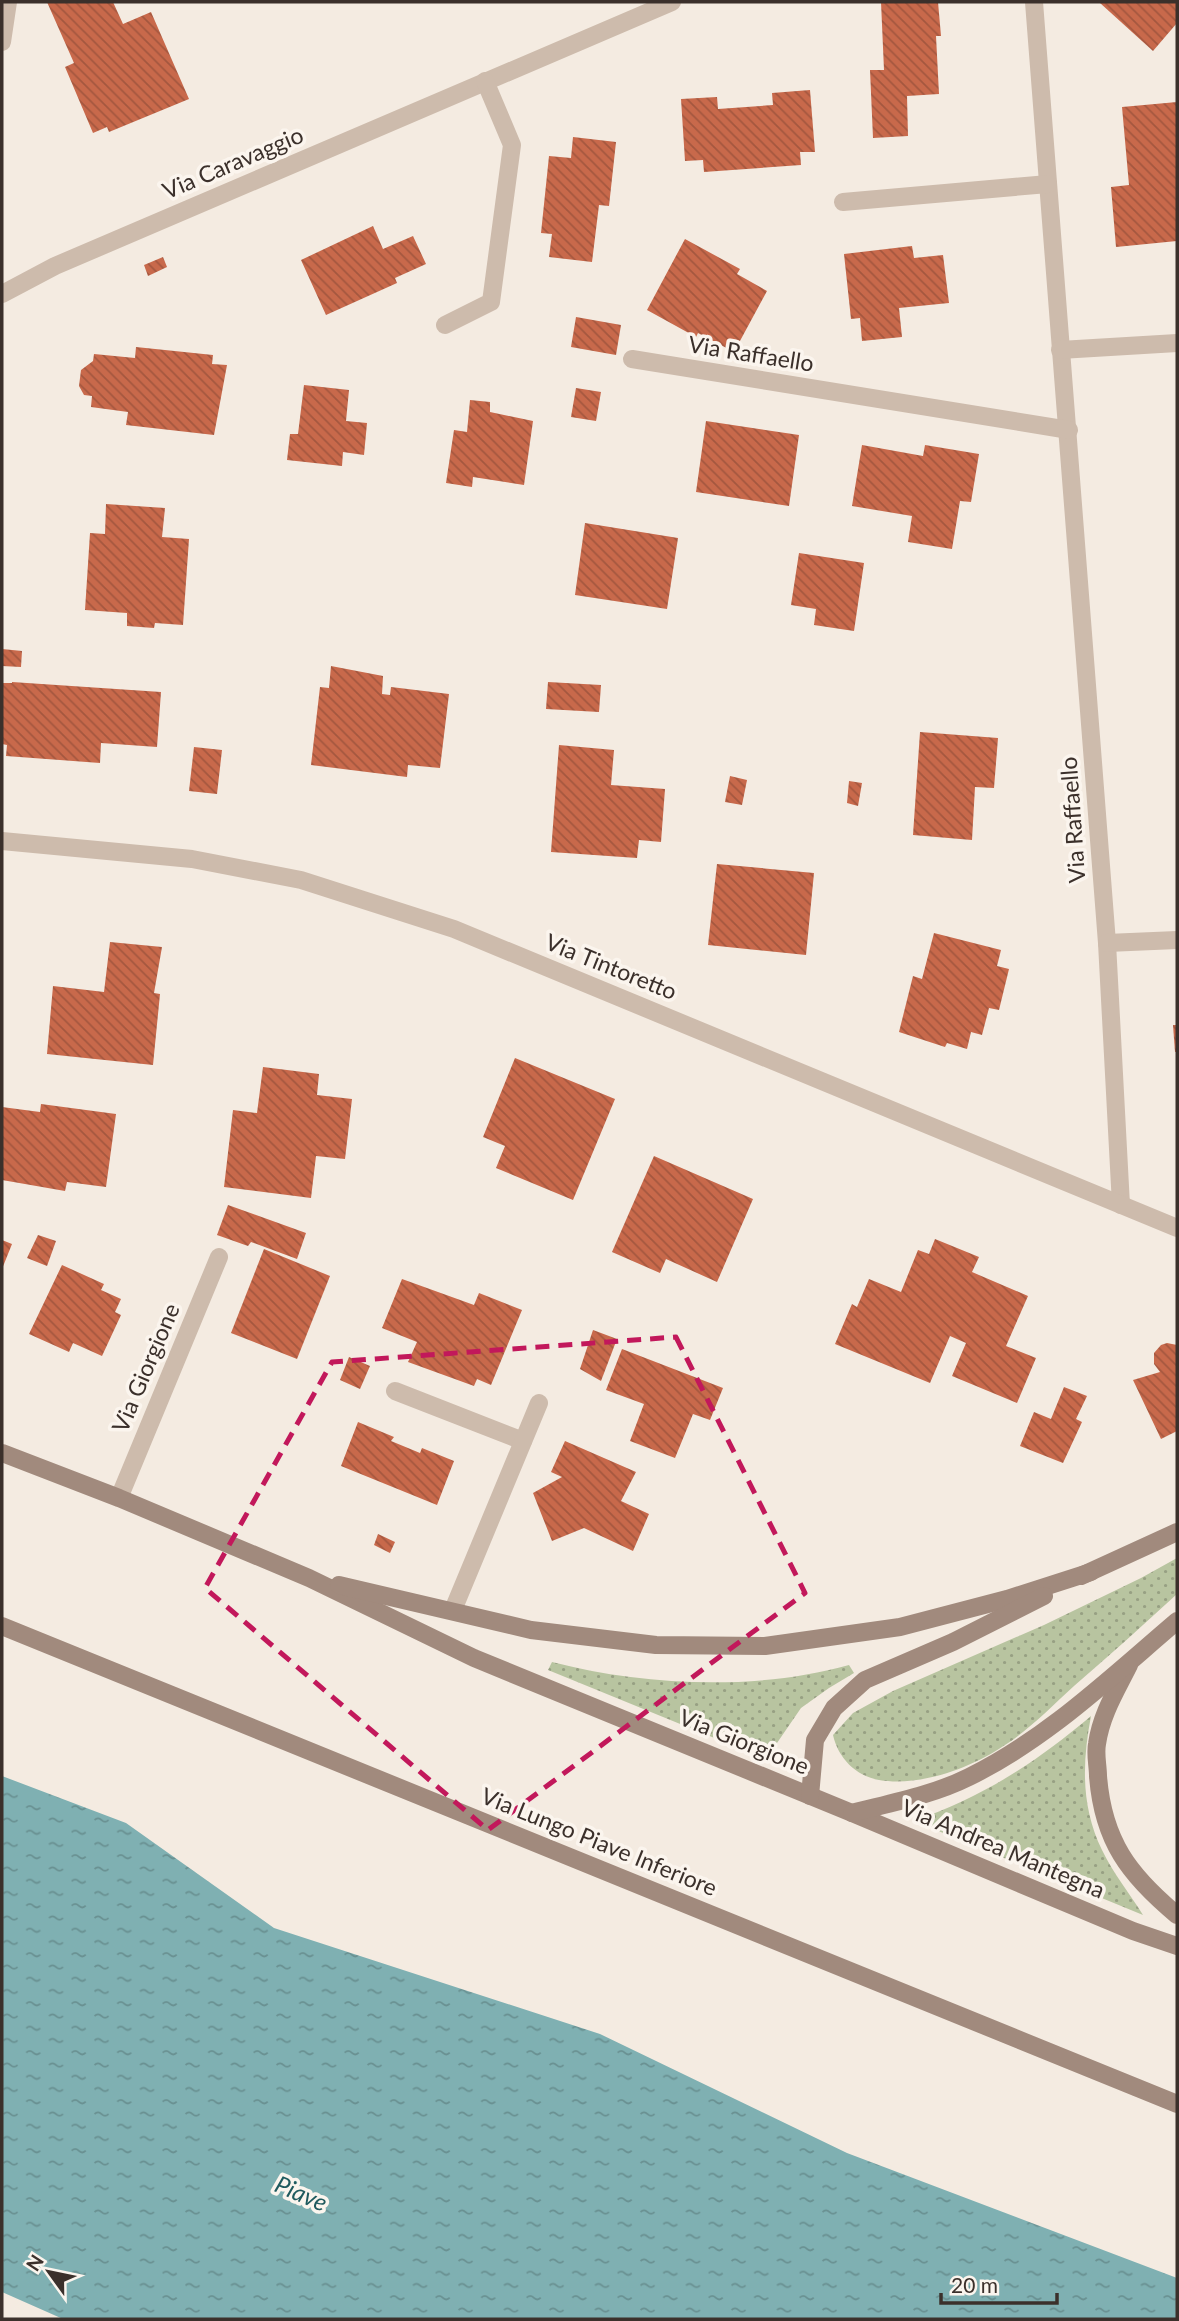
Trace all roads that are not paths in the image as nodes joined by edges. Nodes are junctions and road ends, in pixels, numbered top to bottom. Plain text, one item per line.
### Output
1 (8, 2) edge
2 (672, 2) edge
3 (1034, 2) edge
4 (2, 42) edge
5 (485, 81) junction
6 (1048, 184) junction
7 (843, 202) dead end
8 (2, 294) edge
9 (444, 325) dead end
10 (1177, 343) edge
11 (1060, 350) junction
12 (632, 359) dead end
13 (1069, 430) junction
14 (2, 841) edge
15 (1177, 940) edge
16 (1107, 943) junction
17 (1121, 1205) junction
18 (1177, 1228) edge
19 (219, 1257) dead end
20 (395, 1391) dead end
21 (539, 1403) dead end
22 (523, 1441) junction
23 (2, 1453) edge
24 (118, 1498) junction
25 (1177, 1532) edge
26 (1091, 1572) junction
27 (309, 1578) junction
28 (453, 1610) junction
29 (1177, 1620) edge
30 (2, 1626) edge
31 (1132, 1659) junction
32 (810, 1796) junction
33 (852, 1812) junction
34 (1177, 1915) edge
35 (1177, 1946) edge
36 (1177, 2104) edge

1 - 4 street
2 - 5 street, Via Caravaggio
3 - 6 street, Via Raffaello
5 - 8 street, Via Caravaggio
5 - 9 street
6 - 7 street
6 - 11 street, Via Raffaello
10 - 11 street
11 - 13 street, Via Raffaello
12 - 13 street, Via Raffaello
13 - 16 street, Via Raffaello
14 - 17 street, Via Tintoretto
15 - 16 street
16 - 17 street, Via Raffaello
17 - 18 street, Via Tintoretto
19 - 24 street, Via Giorgione
20 - 22 street
21 - 22 street
22 - 28 street
23 - 24 main road, Via Giorgione
24 - 27 main road, Via Giorgione
25 - 26 main road, Via Giorgione
26 - 28 main road, Via Giorgione
26 - 32 main road, Via Giorgione
27 - 28 main road, Via Giorgione
27 - 32 main road, Via Giorgione
29 - 31 main road
30 - 36 main road, Via Lungo Piave Inferiore
31 - 33 main road
31 - 34 main road
32 - 33 main road, Via Andrea Mantegna
33 - 35 main road, Via Andrea Mantegna

